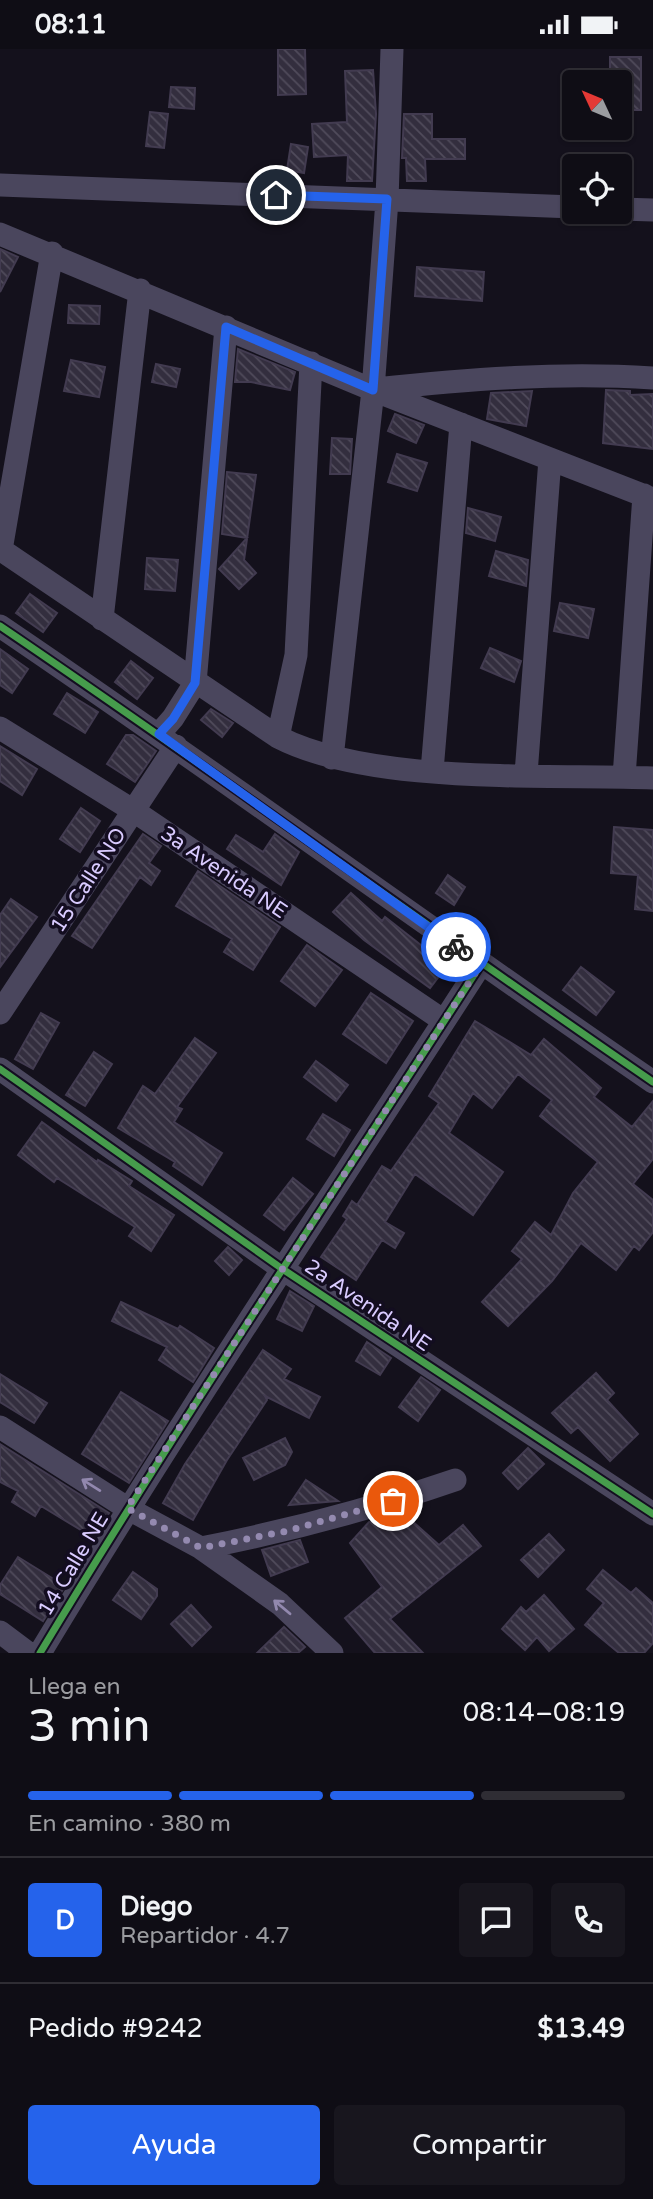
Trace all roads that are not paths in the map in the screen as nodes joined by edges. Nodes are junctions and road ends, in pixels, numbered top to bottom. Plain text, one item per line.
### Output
1 (392, 49) edge
2 (0, 185) edge
3 (387, 199) junction
4 (562, 206) edge
5 (632, 209) edge
6 (653, 210) edge
7 (0, 234) edge
8 (52, 253) junction
9 (140, 291) junction
10 (226, 327) junction
11 (311, 363) junction
12 (653, 378) edge
13 (373, 390) junction
14 (461, 424) junction
15 (550, 459) junction
16 (648, 497) edge
17 (0, 550) edge
18 (102, 619) junction
19 (0, 627) edge
20 (195, 683) junction
21 (0, 728) edge
22 (278, 737) junction
23 (168, 740) junction
24 (332, 758) junction
25 (432, 771) junction
26 (526, 774) junction
27 (624, 777) junction
28 (653, 778) edge
29 (134, 811) junction
30 (481, 964) junction
31 (0, 1013) edge
32 (444, 1021) junction
33 (0, 1069) edge
34 (653, 1082) edge
35 (281, 1268) junction
36 (0, 1427) edge
37 (455, 1479) dead end
38 (127, 1508) junction
39 (653, 1514) edge
40 (201, 1548) junction
41 (0, 1632) edge
42 (28, 1653) edge
43 (40, 1653) edge
44 (332, 1653) edge

1 - 3 street
2 - 3 street
3 - 4 street
3 - 13 street
5 - 6 street
7 - 8 street
8 - 9 street
8 - 17 street
9 - 10 street
9 - 18 street
10 - 11 street
10 - 20 street
11 - 13 street
11 - 22 street
12 - 13 street
13 - 14 street
13 - 24 street
14 - 15 street
14 - 25 street
15 - 16 street
15 - 26 street
16 - 27 street
17 - 18 street
18 - 20 street
19 - 23 street
20 - 22 street
20 - 23 street, 15 Calle NO
21 - 29 street, 3a Avenida NE
22 - 24 street
23 - 29 street, 15 Calle NO
23 - 30 street
24 - 25 street
25 - 26 street
26 - 27 street
27 - 28 street
29 - 31 street, 15 Calle NO
29 - 32 street, 3a Avenida NE
30 - 32 street, 14 Calle NE
30 - 34 street
32 - 35 street, 14 Calle NE
33 - 35 street, 2a Avenida NE
35 - 38 street, 14 Calle NE
35 - 39 street, 2a Avenida NE
38 -> 36 street
37 - 40 street
38 - 40 street
38 - 43 street, 14 Calle NE
44 -> 40 street
41 - 42 street

